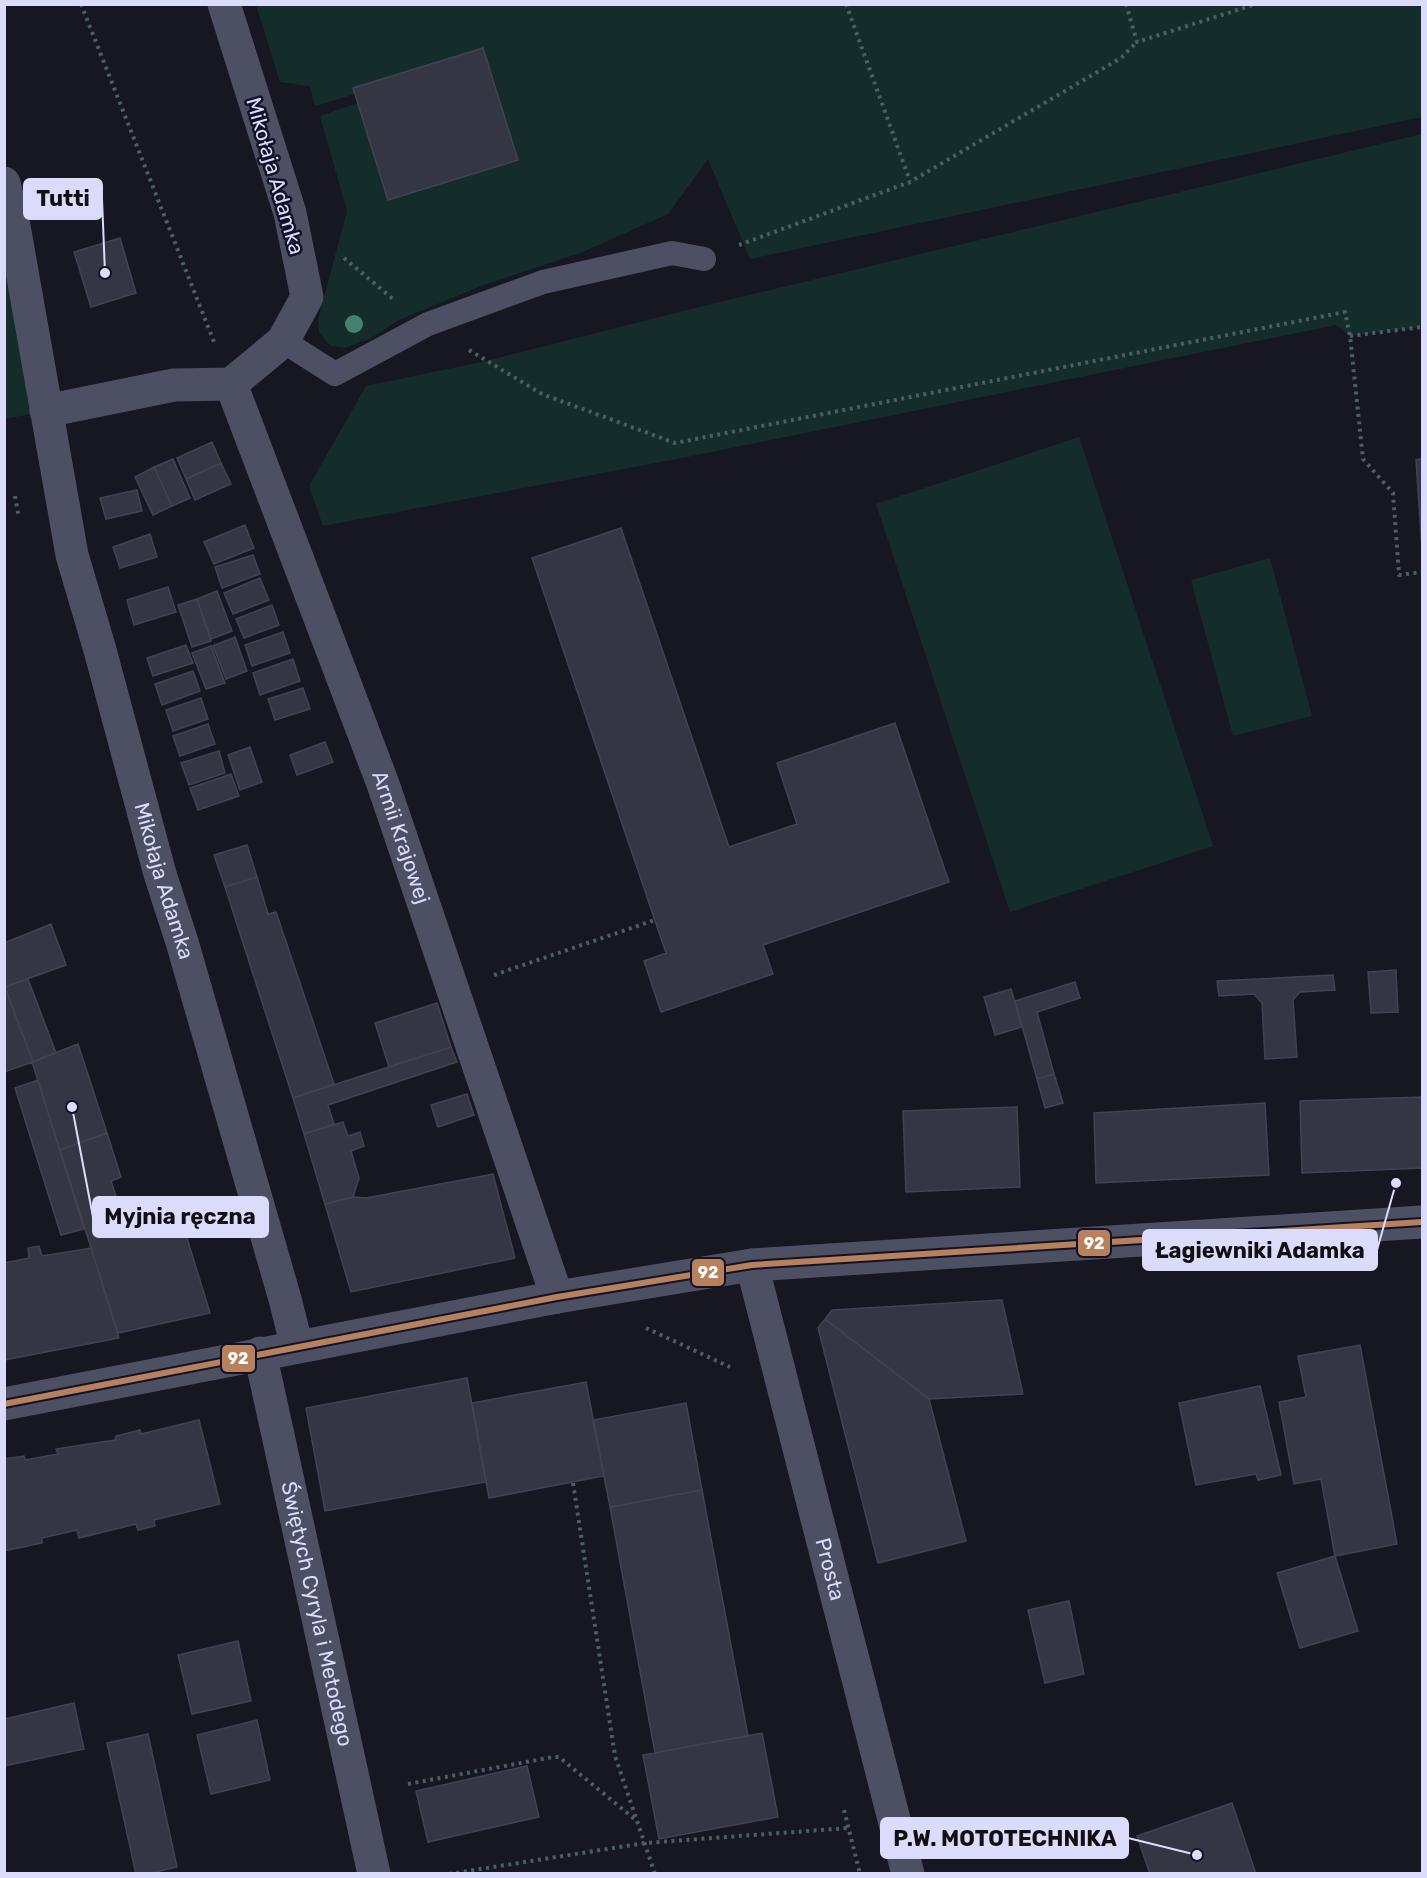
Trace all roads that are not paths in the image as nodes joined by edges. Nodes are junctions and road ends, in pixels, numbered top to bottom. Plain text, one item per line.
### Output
1 (224, 4) edge
2 (4, 183) edge
3 (704, 259) road end
4 (283, 341) junction
5 (231, 384) junction
6 (46, 411) junction
7 (1422, 1222) edge
8 (752, 1265) junction
9 (557, 1297) junction
10 (297, 1347) junction
11 (260, 1353) junction
12 (4, 1404) edge
13 (374, 1874) edge
14 (908, 1874) edge

1 - 4 street, Mikołaja Adamka
2 - 6 street, Mikołaja Adamka
3 - 4 lane
4 - 5 street, Mikołaja Adamka
5 - 6 street
5 - 9 street, Armii Krajowej
6 - 10 street, Mikołaja Adamka
7 - 8 street
8 - 9 street
8 - 14 street, Prosta
9 - 10 street
10 - 11 street
11 - 12 street
11 - 13 street, Świętych Cyryla i Metodego

